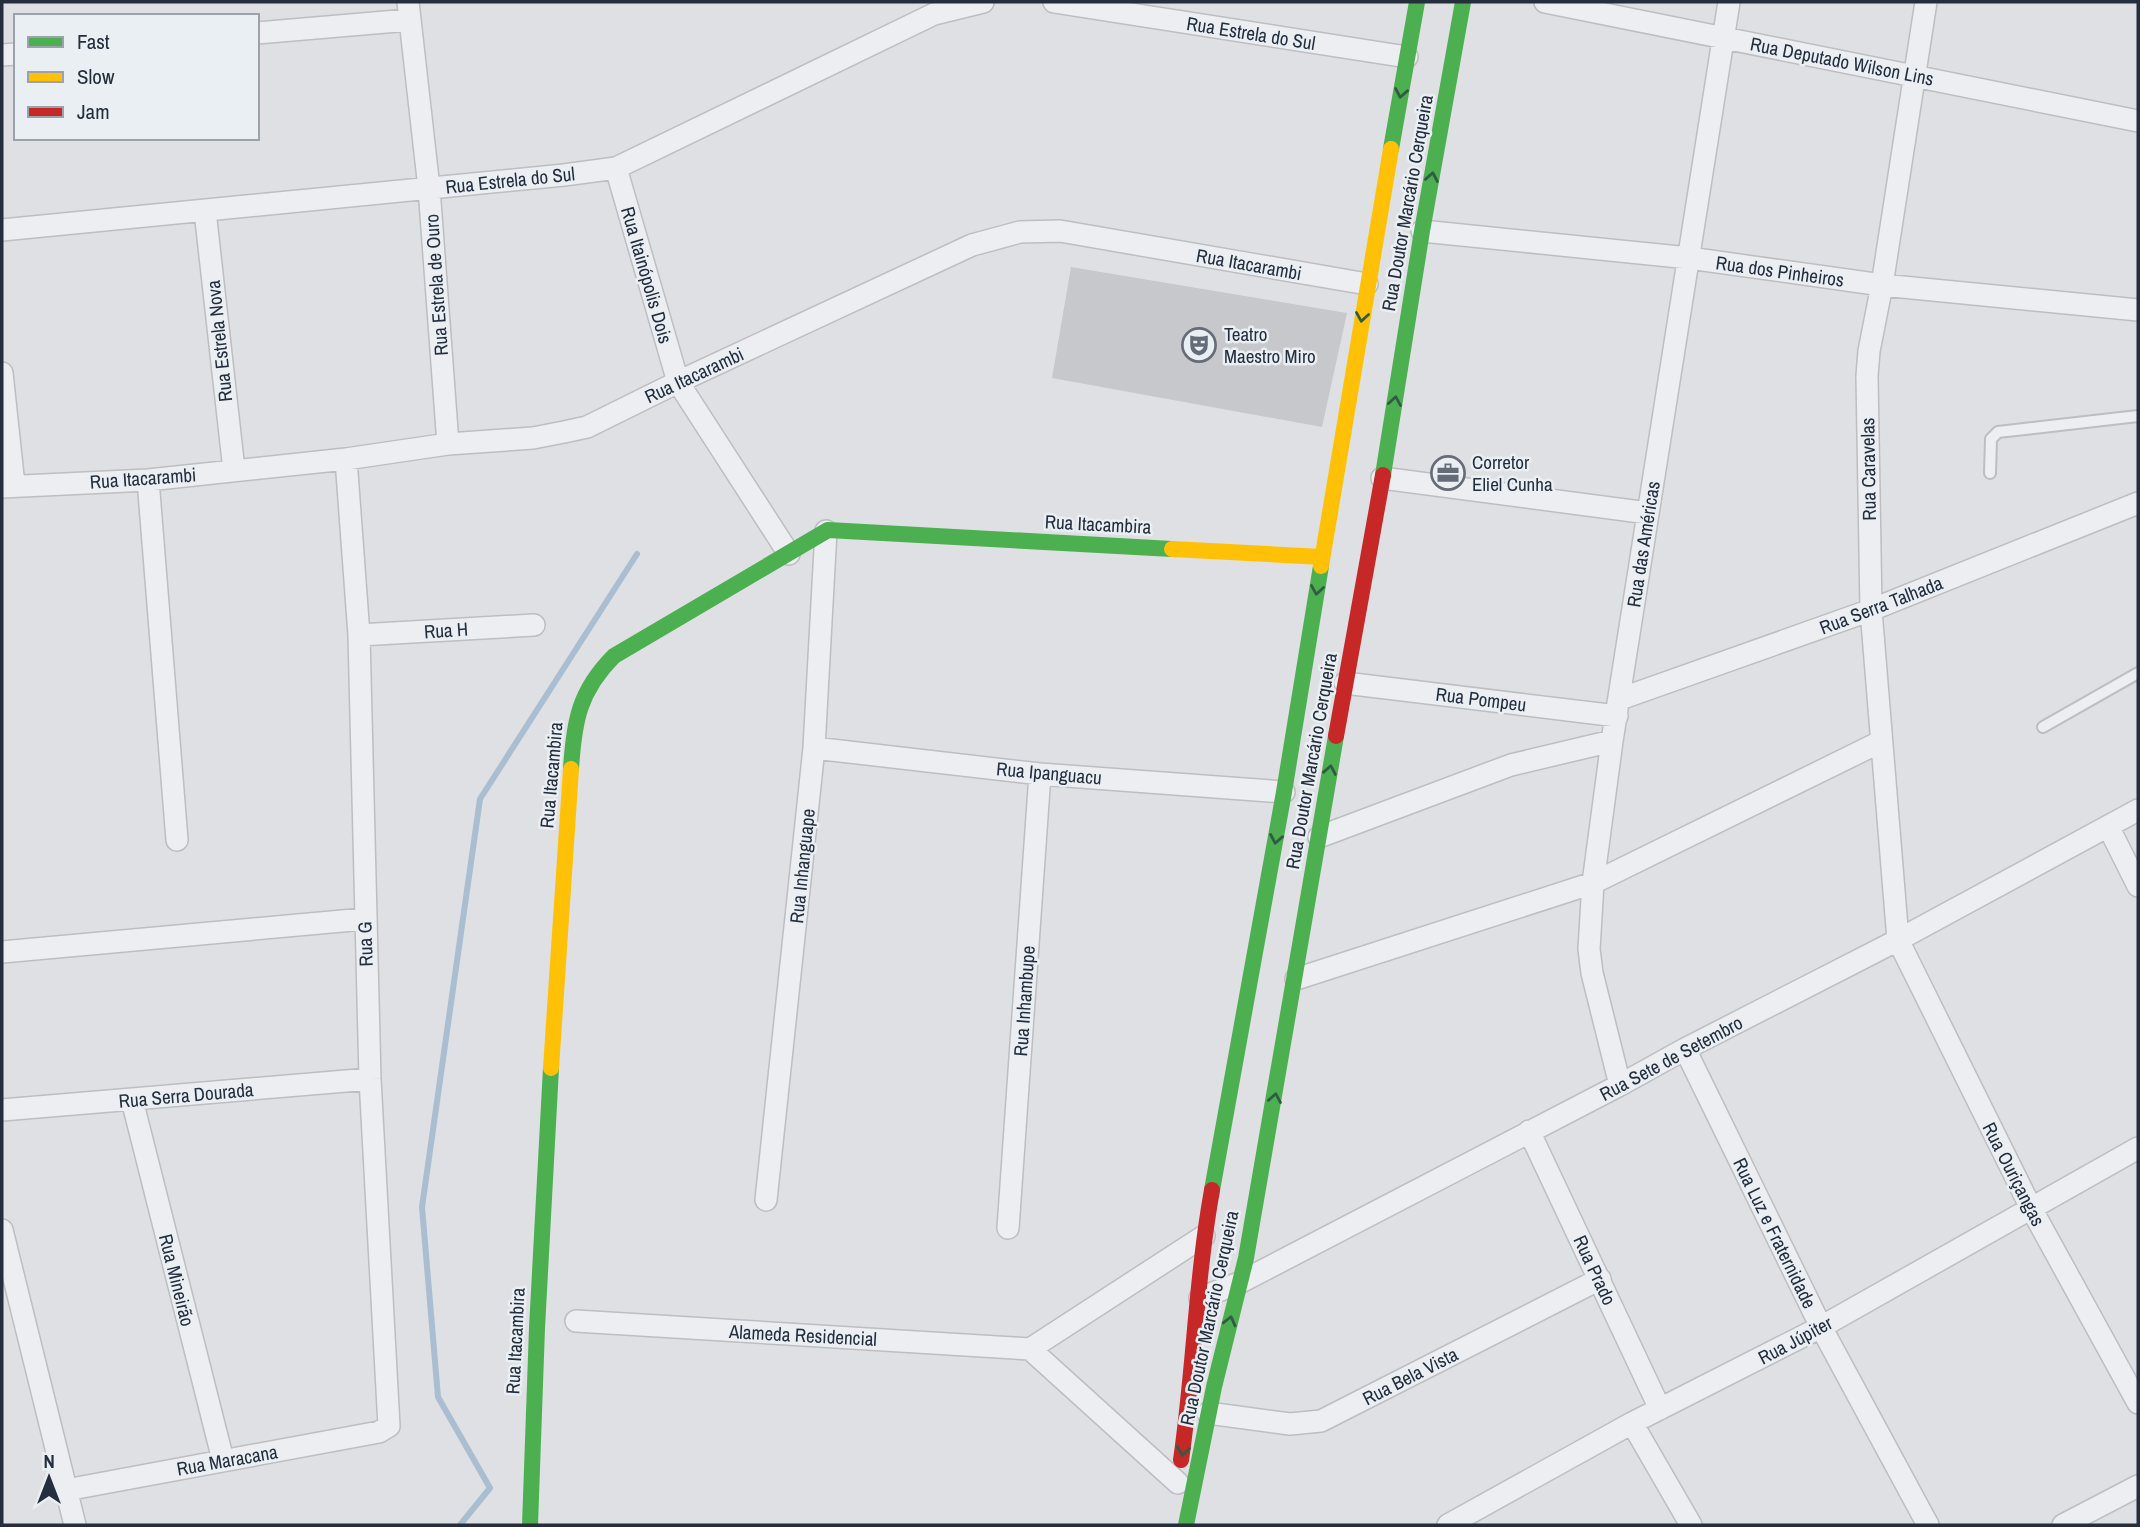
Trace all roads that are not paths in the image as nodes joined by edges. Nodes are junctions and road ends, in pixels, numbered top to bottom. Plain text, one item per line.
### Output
1 (983, 2) edge
2 (1054, 2) edge
3 (1417, 2) edge
4 (1463, 2) edge
5 (1545, 2) edge
6 (1728, 2) edge
7 (1926, 2) edge
8 (408, 11) edge
9 (259, 33) edge
10 (1723, 37) junction
11 (1407, 57) junction
12 (1915, 76) junction
13 (2138, 121) edge
14 (616, 169) junction
15 (429, 188) junction
16 (205, 211) junction
17 (2, 230) edge
18 (1422, 231) junction
19 (1689, 258) junction
20 (1367, 285) junction
21 (1882, 285) junction
22 (2138, 310) edge
23 (2, 373) edge
24 (678, 382) junction
25 (2138, 416) edge
26 (1341, 442) junction
27 (448, 444) junction
28 (1387, 449) junction
29 (346, 459) junction
30 (234, 470) junction
31 (1990, 473) dead end
32 (1382, 478) junction
33 (148, 480) junction
34 (8, 486) edge
35 (1346, 503) junction
36 (2138, 503) edge
37 (1648, 513) junction
38 (1374, 516) junction
39 (826, 531) junction
40 (789, 554) junction
41 (1322, 557) junction
42 (1871, 610) junction
43 (534, 625) dead end
44 (359, 635) junction
45 (2138, 673) edge
46 (1345, 683) junction
47 (1619, 707) junction
48 (2043, 727) dead end
49 (1612, 741) junction
50 (1880, 742) junction
51 (814, 748) junction
52 (1040, 774) junction
53 (1284, 792) junction
54 (2138, 810) edge
55 (2109, 828) junction
56 (1319, 837) junction
57 (177, 840) dead end
58 (1593, 883) junction
59 (2138, 886) edge
60 (364, 919) junction
61 (1898, 940) junction
62 (2, 952) edge
63 (1296, 979) junction
64 (1685, 1049) junction
65 (370, 1079) junction
66 (1620, 1085) junction
67 (132, 1100) junction
68 (2, 1110) edge
69 (1529, 1131) junction
70 (2138, 1148) edge
71 (766, 1200) dead end
72 (2031, 1208) junction
73 (1007, 1228) dead end
74 (2, 1230) edge
75 (1204, 1236) junction
76 (1600, 1279) junction
77 (1239, 1283) junction
78 (1200, 1298) junction
79 (576, 1321) dead end
80 (1821, 1327) junction
81 (1030, 1349) junction
82 (2138, 1403) edge
83 (1660, 1409) junction
84 (1208, 1413) junction
85 (1632, 1423) junction
86 (388, 1429) joint
87 (223, 1460) junction
88 (2138, 1486) edge
89 (66, 1490) junction
90 (1176, 1492) joint
91 (75, 1525) edge
92 (530, 1525) edge
93 (1186, 1525) edge
94 (1448, 1525) edge
95 (1691, 1525) edge
96 (1928, 1525) edge
97 (2063, 1525) edge

1 - 14 street, Rua Estrela do Sul
2 - 11 street, Rua Estrela do Sul
3 - 11 street, Rua Doutor Marcário Cerqueira
18 -> 4 street, Rua Doutor Marcário Cerqueira
5 - 10 street, Rua Deputado Wilson Lins
6 - 10 street, Rua das Américas
7 - 12 street, Rua Caravelas
8 - 9 street
8 - 15 street, Rua Estrela de Ouro
10 - 12 street, Rua Deputado Wilson Lins
10 - 19 street, Rua das Américas
11 -> 20 street, Rua Doutor Marcário Cerqueira
12 - 13 street, Rua Deputado Wilson Lins
12 - 21 street, Rua Caravelas
14 - 15 street, Rua Estrela do Sul
14 - 24 street, Rua Itainópolis Dois
15 - 16 street, Rua Estrela do Sul
15 - 27 street, Rua Estrela de Ouro
16 - 17 street, Rua Estrela do Sul
16 - 30 street, Rua Estrela Nova
18 - 19 street, Rua dos Pinheiros
28 -> 18 street, Rua Doutor Marcário Cerqueira
19 - 21 street, Rua dos Pinheiros
19 - 37 street, Rua das Américas
20 - 24 street, Rua Itacarambi
20 -> 26 street, Rua Doutor Marcário Cerqueira
21 - 22 street, Rua dos Pinheiros
21 - 42 street, Rua Caravelas
23 - 34 street
24 - 27 street, Rua Itacarambi
24 - 40 street, Rua Itainópolis Dois
25 - 31 lane
26 - 28 street
26 - 35 street, Rua Doutor Marcário Cerqueira
27 - 29 street, Rua Itacarambi
28 - 32 street, Rua Doutor Marcário Cerqueira
29 - 30 street, Rua Itacarambi
29 - 44 street, Rua G
30 - 33 street, Rua Itacarambi
32 - 37 street
32 - 38 street, Rua Doutor Marcário Cerqueira
33 - 34 street, Rua Itacarambi
33 - 57 street
35 - 38 street
35 - 41 street, Rua Doutor Marcário Cerqueira
36 - 42 street, Rua Serra Talhada
37 - 47 street, Rua das Américas
38 - 46 street, Rua Doutor Marcário Cerqueira
39 - 40 street, Rua Itacambira
39 - 41 street, Rua Itacambira
39 - 51 street, Rua Inhanguape
40 - 92 street, Rua Itacambira
41 -> 53 street, Rua Doutor Marcário Cerqueira
42 - 47 street, Rua Serra Talhada
42 - 50 street, Rua Caravelas
43 - 44 street, Rua H
44 - 60 street, Rua G
45 - 48 lane
46 - 47 street, Rua Pompeu
56 -> 46 street, Rua Doutor Marcário Cerqueira
47 - 49 street, Rua das Américas
49 - 56 street
49 - 58 street, Rua das Américas
50 - 58 street
50 - 61 street, Rua Caravelas
51 - 52 street, Rua Ipanguacu
51 - 71 street, Rua Inhanguape
52 - 53 street, Rua Ipanguacu
52 - 73 street, Rua Inhambupe
53 -> 75 street, Rua Doutor Marcário Cerqueira
54 - 55 street, Rua Sete de Setembro
55 - 59 street
55 - 61 street, Rua Sete de Setembro
56 - 63 street, Rua Doutor Marcário Cerqueira
58 - 63 street
58 - 66 street, Rua das Américas
60 - 62 street
60 - 65 street, Rua G
61 - 64 street, Rua Sete de Setembro
61 - 72 street, Rua Ouriçangas
77 -> 63 street, Rua Doutor Marcário Cerqueira
64 - 66 street, Rua Sete de Setembro
64 - 80 street, Rua Luz e Fraternidade
65 - 67 street, Rua Serra Dourada
65 - 86 street, Rua G
66 - 69 street, Rua Sete de Setembro
67 - 68 street, Rua Serra Dourada
67 - 87 street, Rua Mineirão
69 - 76 street, Rua Prado
69 - 77 street, Rua Sete de Setembro
70 - 72 street, Rua Júpiter
72 - 80 street, Rua Júpiter
72 - 82 street, Rua Ouriçangas
74 - 89 street
75 - 78 street, Rua Doutor Marcário Cerqueira
75 - 81 street
76 - 83 street, Rua Prado
76 - 84 street, Rua Bela Vista
77 - 78 street, Rua Sete de Setembro
84 -> 77 street, Rua Doutor Marcário Cerqueira
78 -> 90 street, Rua Doutor Marcário Cerqueira
79 - 81 street, Alameda Residencial
80 - 83 street, Rua Júpiter
80 - 96 street, Rua Luz e Fraternidade
81 - 90 street
83 - 85 street, Rua Júpiter
84 - 93 street, Rua Doutor Marcário Cerqueira
85 - 94 street, Rua Júpiter
85 - 95 street
86 - 87 street, Rua Maracana
87 - 89 street, Rua Maracana
88 - 97 street
89 - 91 street

